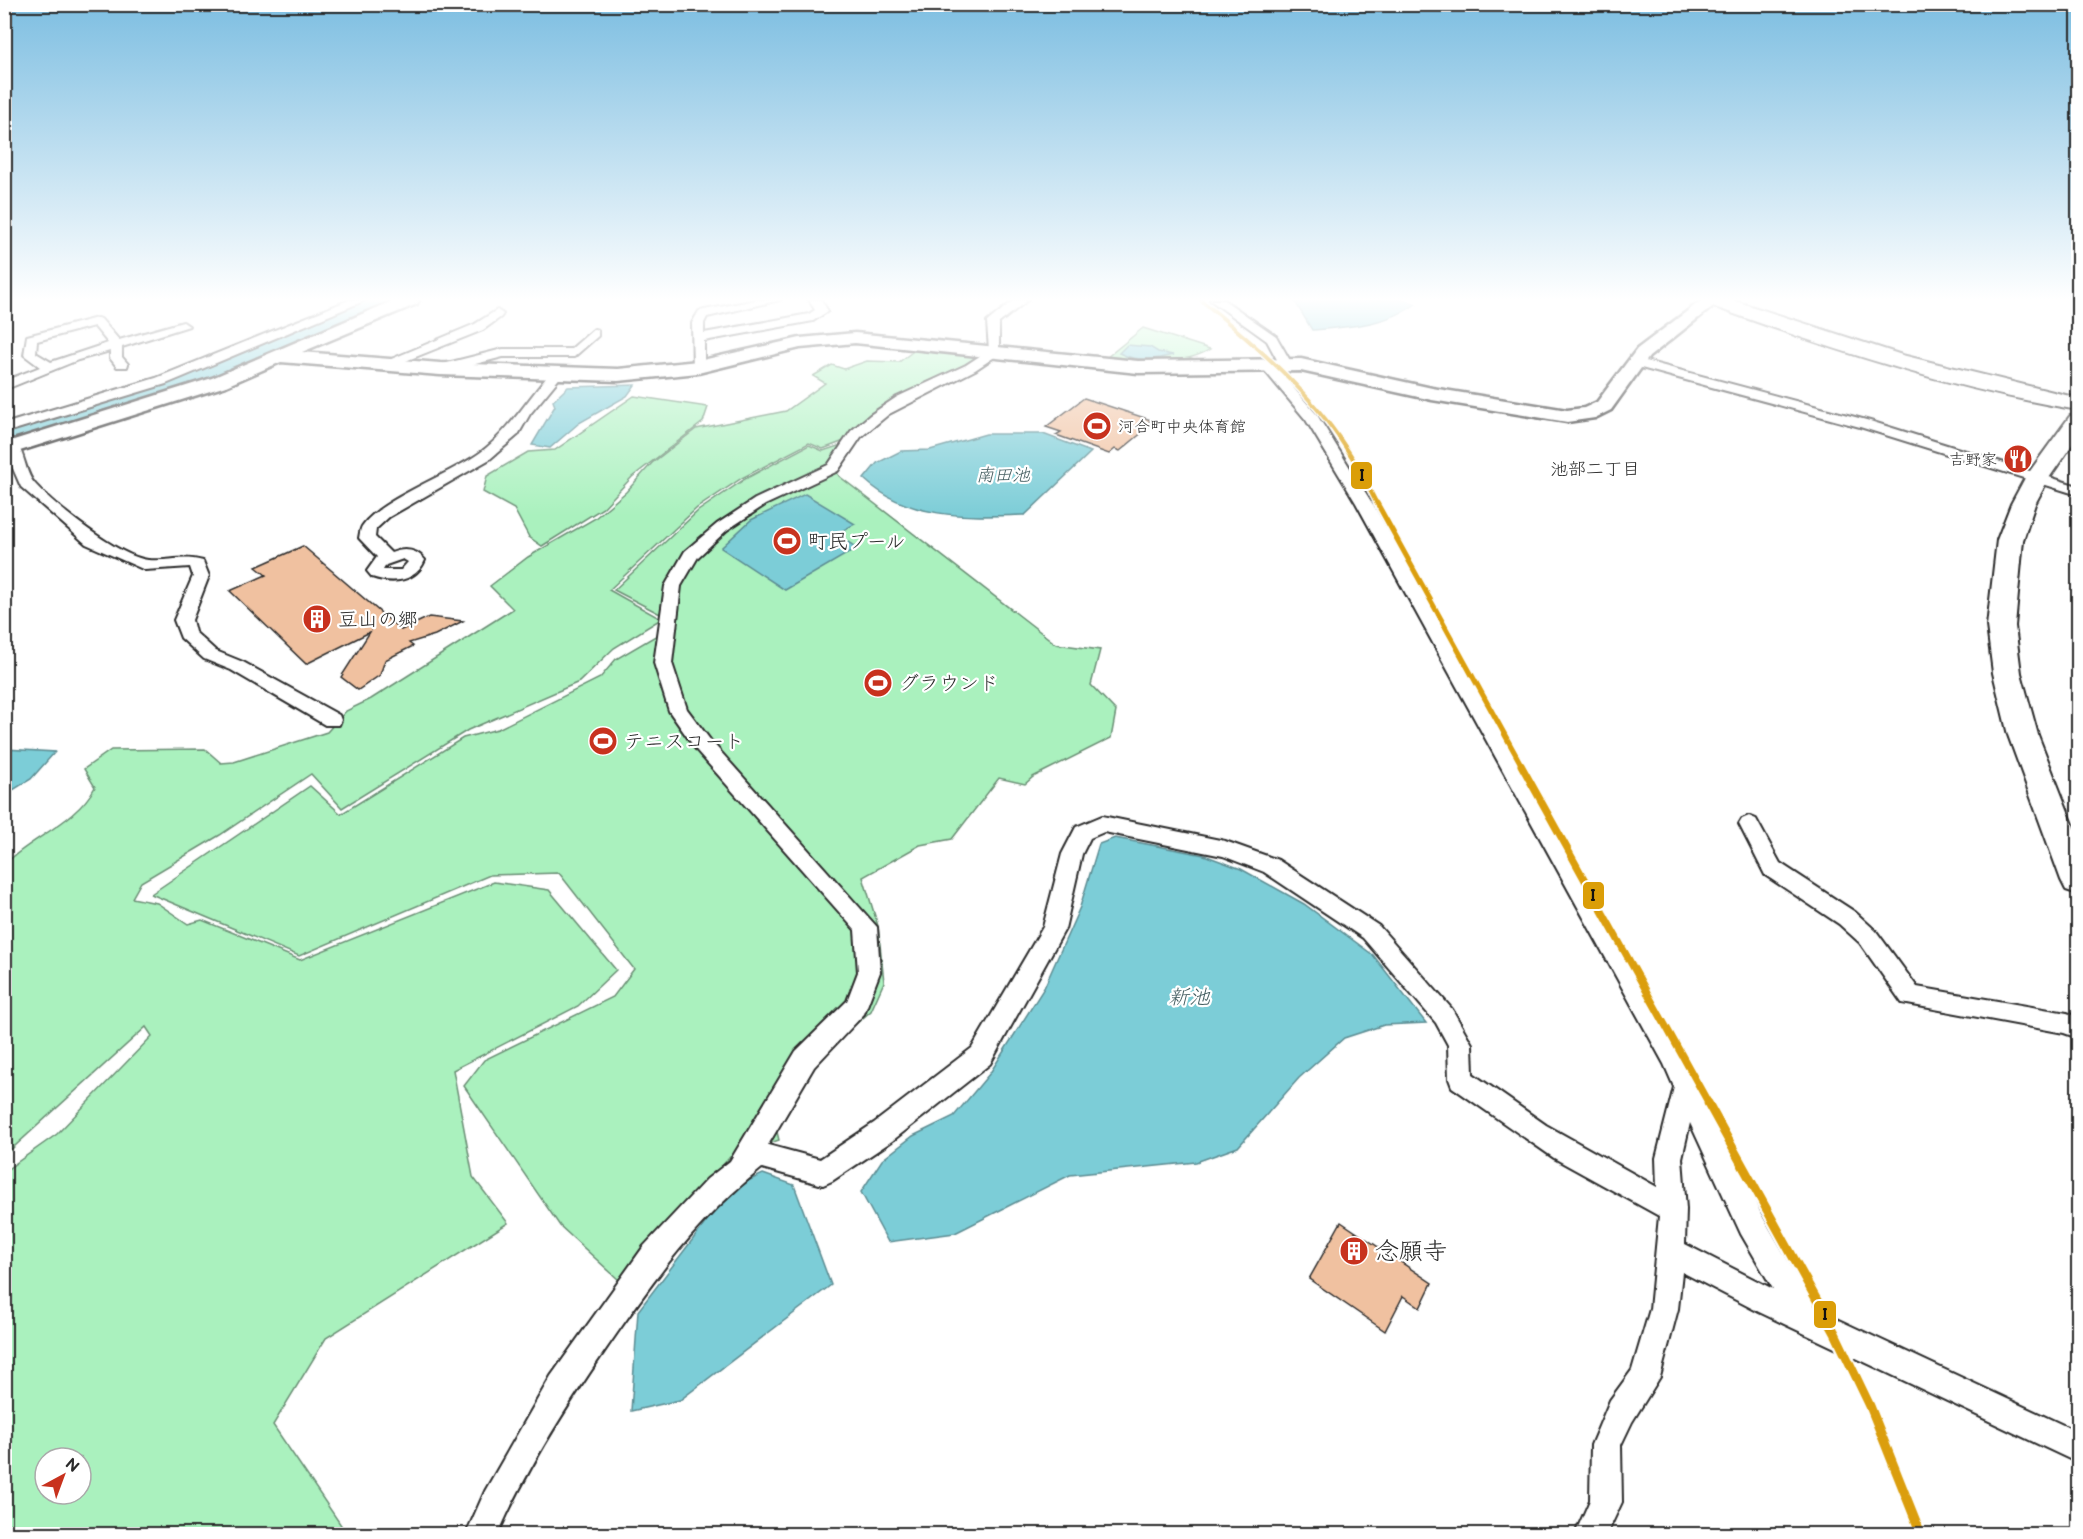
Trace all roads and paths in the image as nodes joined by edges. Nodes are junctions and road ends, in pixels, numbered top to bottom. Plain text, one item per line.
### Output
1 (40, 372) edge
2 (184, 372) edge
3 (242, 372) edge
4 (495, 372) edge
5 (650, 372) edge
6 (964, 372) edge
7 (1272, 372) edge
8 (1336, 372) edge
9 (1627, 372) edge
10 (1671, 372) edge
11 (1936, 372) edge
12 (556, 375) junction
13 (4, 386) edge
14 (2079, 404) edge
15 (2079, 421) edge
16 (6, 441) edge
17 (2037, 478) junction
18 (2079, 491) edge
19 (387, 558) dead end
20 (332, 720) dead end
21 (1749, 825) dead end
22 (2079, 880) edge
23 (2079, 1028) edge
24 (1686, 1087) junction
25 (737, 1171) junction
26 (1673, 1209) junction
27 (1670, 1251) junction
28 (1804, 1316) junction
29 (2079, 1448) edge
30 (482, 1534) edge
31 (1591, 1534) edge

1 - 13 street
2 - 16 street
3 - 16 main road
4 - 12 main road
5 - 12 main road
6 - 25 street
7 - 24 street
8 - 9 main road
10 - 17 street
11 - 14 main road
12 - 19 street
15 - 17 main road
16 - 20 street
17 - 18 street
17 - 22 main road
21 - 23 street
24 - 26 street
24 - 28 street
25 - 26 street
25 - 30 street
26 - 27 street
27 - 28 street
27 - 31 street
28 - 29 street

